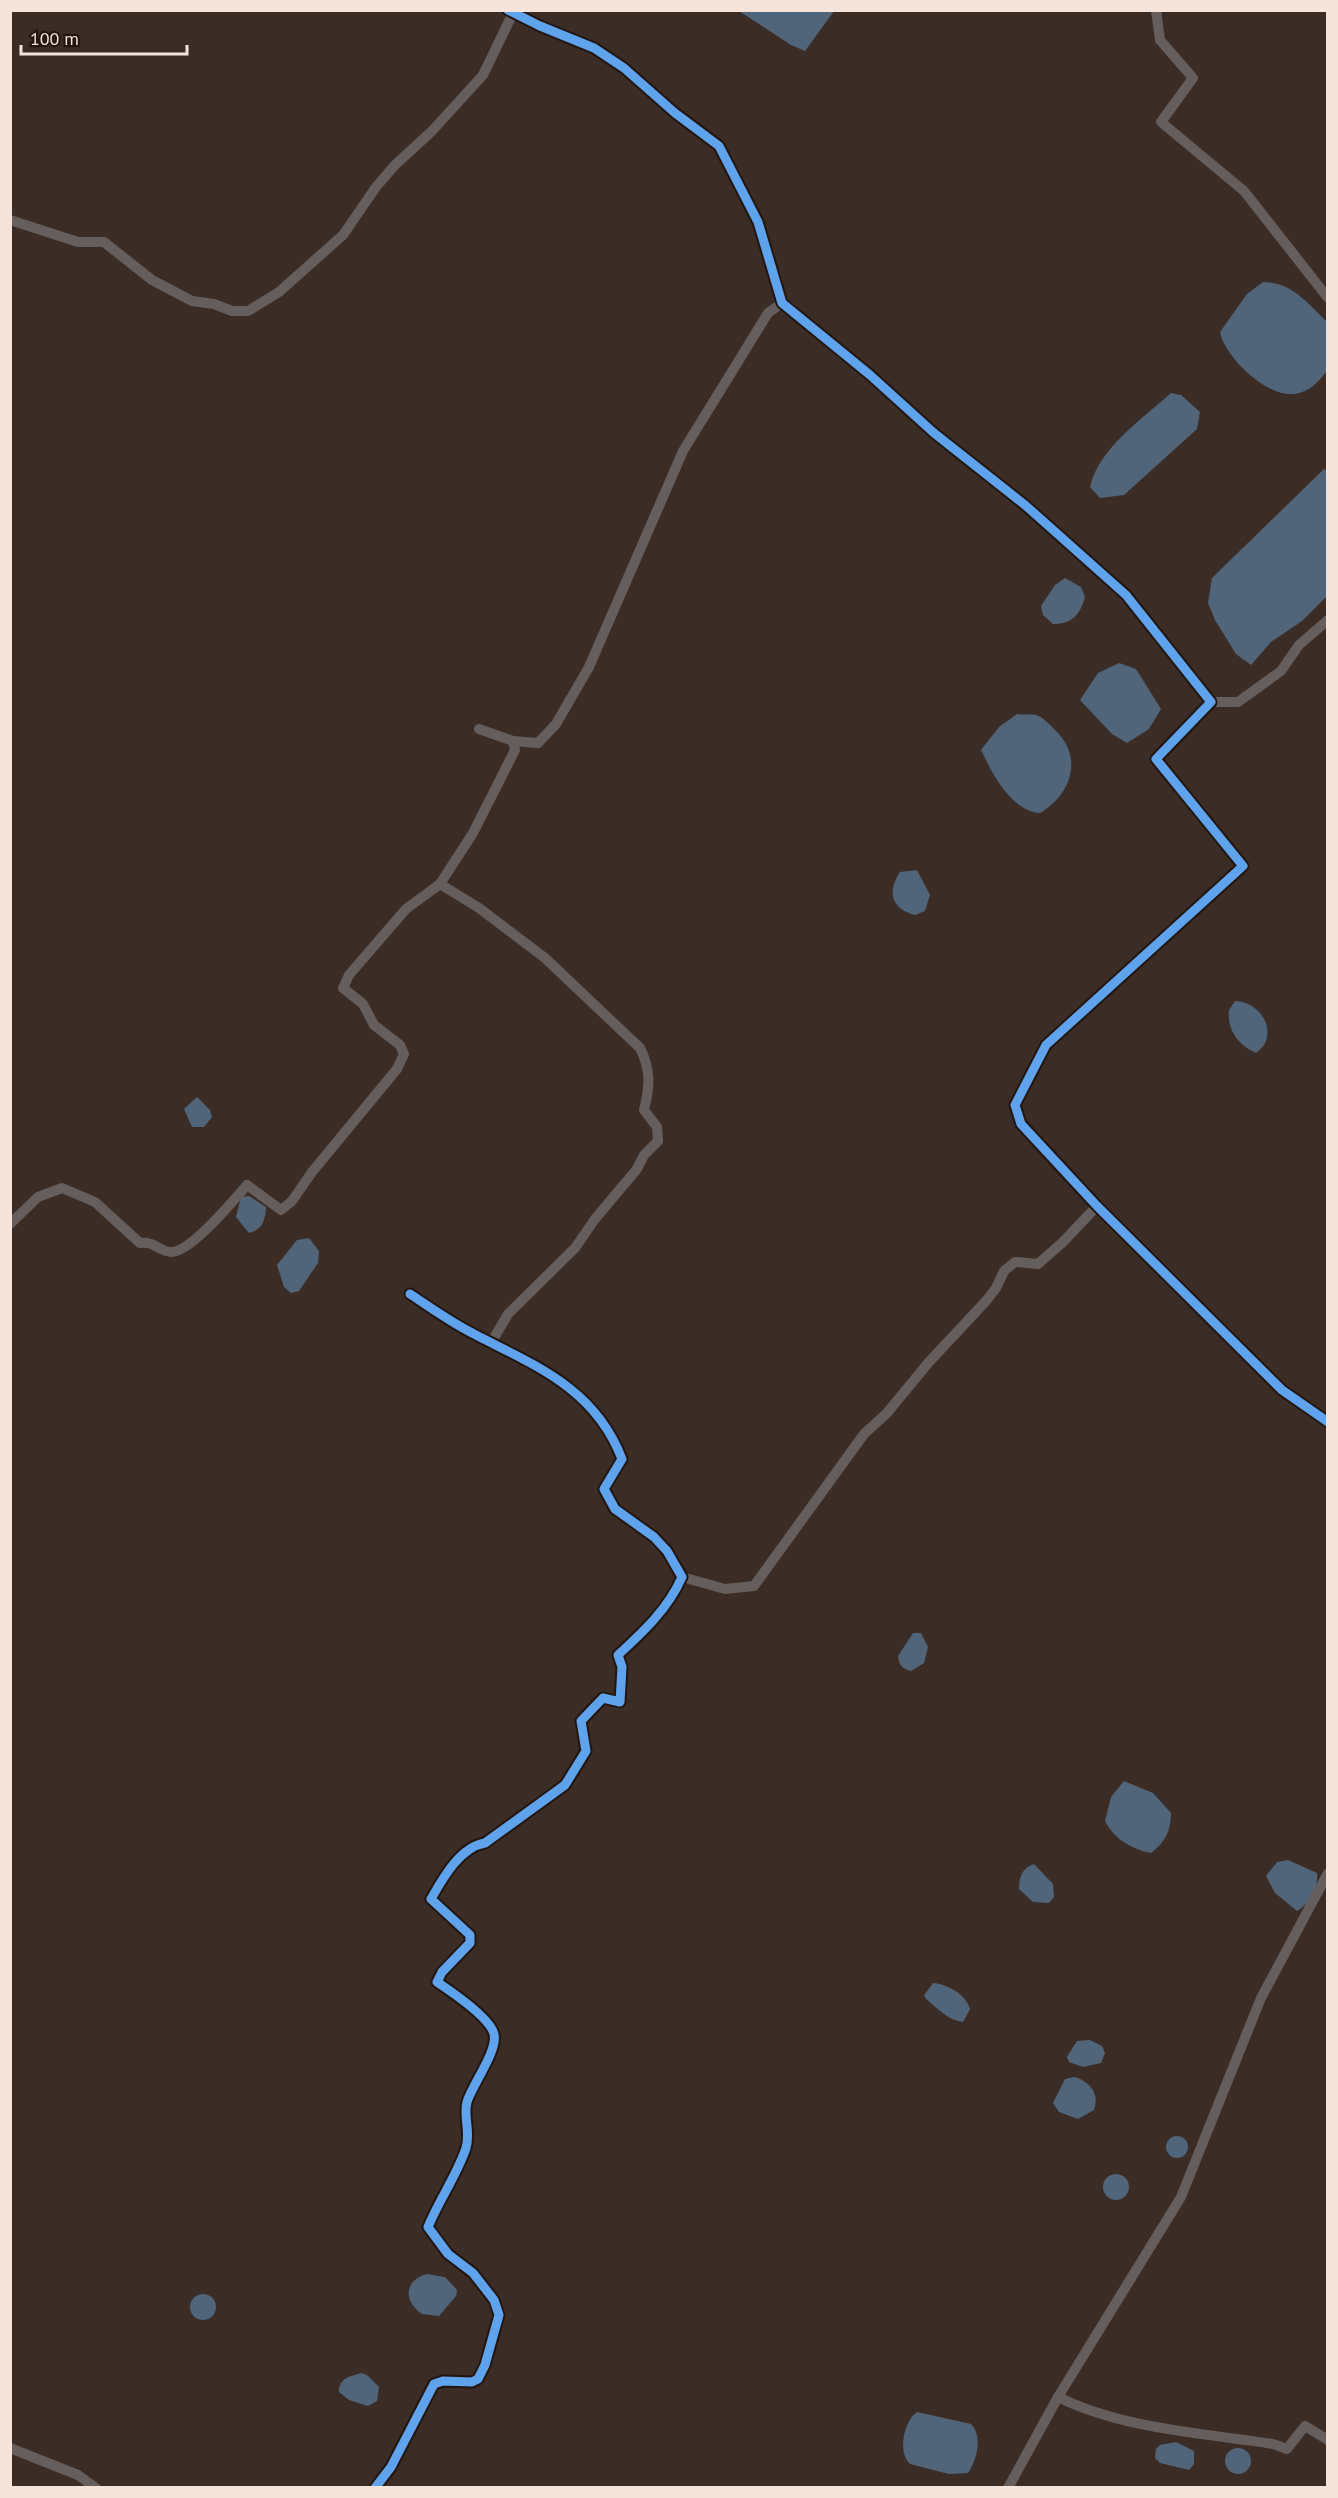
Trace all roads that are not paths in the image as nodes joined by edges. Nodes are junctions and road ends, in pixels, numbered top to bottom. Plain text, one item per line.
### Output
1 (1156, 10) edge
2 (511, 12) edge
3 (10, 220) edge
4 (1328, 298) edge
5 (782, 303) junction
6 (1328, 620) edge
7 (1211, 702) junction
8 (479, 729) dead end
9 (513, 741) junction
10 (440, 884) junction
11 (1097, 1206) junction
12 (10, 1224) edge
13 (410, 1294) dead end
14 (491, 1343) junction
15 (1328, 1422) edge
16 (682, 1577) junction
17 (1328, 1873) edge
18 (1058, 2397) junction
19 (1328, 2440) edge
20 (10, 2448) edge
21 (96, 2487) edge
22 (375, 2487) edge
23 (1008, 2487) edge

1 - 4 street
2 - 3 street
2 - 5 street
5 - 7 street
5 - 9 street
6 - 7 street
7 - 11 street
8 - 9 street
9 - 10 street
10 - 12 street
10 - 14 street
11 - 15 street
11 - 16 street
13 - 14 street
14 - 16 street
16 - 22 street
17 - 18 street
18 - 19 street
18 - 23 street
20 - 21 street

